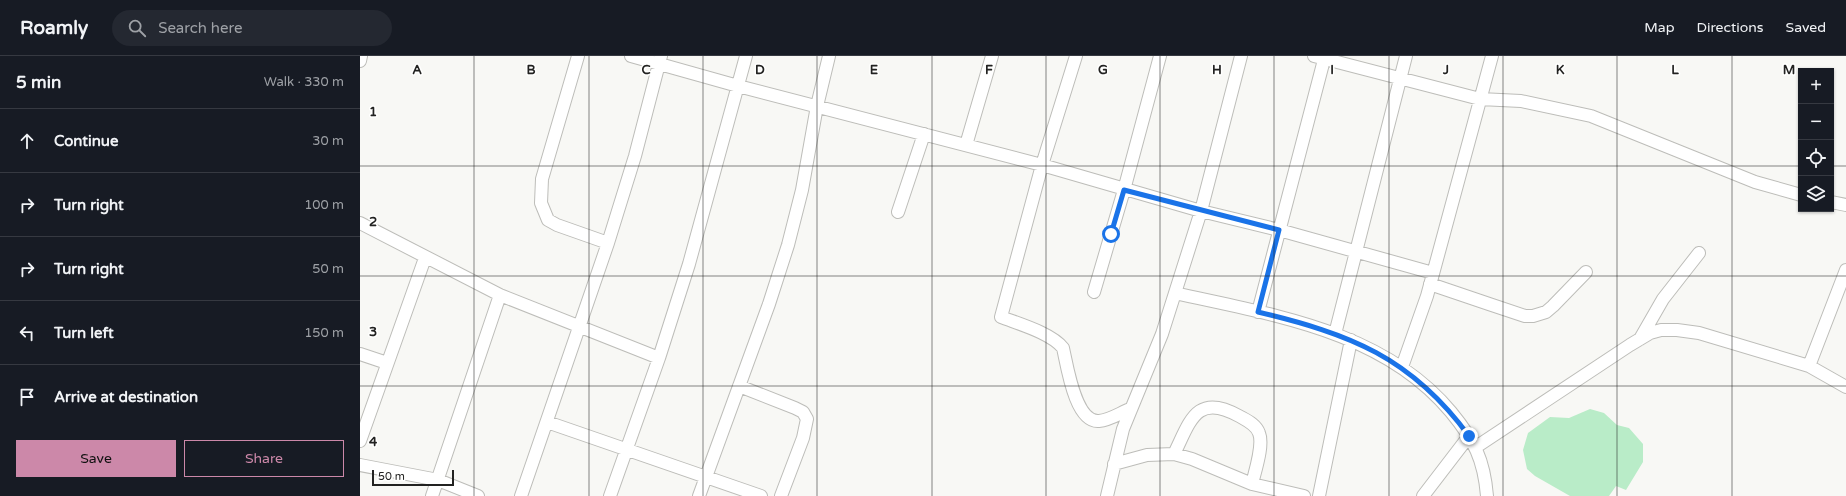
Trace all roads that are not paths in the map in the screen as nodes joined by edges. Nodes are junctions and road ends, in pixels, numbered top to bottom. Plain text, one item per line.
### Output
1 (361, 56) edge
2 (578, 56) edge
3 (632, 56) edge
4 (746, 56) edge
5 (829, 56) edge
6 (992, 56) edge
7 (1076, 56) edge
8 (1160, 56) edge
9 (1240, 56) edge
10 (1406, 56) edge
11 (1492, 56) edge
12 (1321, 57) edge
13 (660, 60) edge
14 (360, 61) edge
15 (1399, 79) junction
16 (738, 86) junction
17 (1480, 99) junction
18 (817, 106) junction
19 (924, 134) junction
20 (966, 145) junction
21 (1042, 165) junction
22 (1124, 190) junction
23 (1798, 193) edge
24 (1834, 203) edge
25 (1846, 205) edge
26 (1201, 211) junction
27 (898, 212) dead end
28 (360, 223) edge
29 (1279, 230) junction
30 (608, 243) junction
31 (1357, 252) junction
32 (1699, 253) dead end
33 (425, 258) junction
34 (1846, 270) edge
35 (1586, 272) dead end
36 (1432, 279) junction
37 (1094, 292) dead end
38 (1175, 293) junction
39 (500, 295) junction
40 (1258, 312) junction
41 (580, 328) junction
42 (1335, 334) junction
43 (1640, 339) junction
44 (1351, 340) junction
45 (360, 354) edge
46 (659, 358) junction
47 (387, 363) junction
48 (1809, 366) junction
49 (1402, 367) junction
50 (739, 386) junction
51 (1846, 388) edge
52 (1130, 409) junction
53 (547, 422) junction
54 (1469, 436) junction
55 (360, 441) edge
56 (1476, 447) junction
57 (626, 450) junction
58 (1174, 454) junction
59 (1114, 464) junction
60 (360, 465) edge
61 (706, 477) junction
62 (438, 480) junction
63 (1252, 484) junction
64 (432, 496) edge
65 (478, 496) edge
66 (521, 496) edge
67 (610, 496) edge
68 (699, 496) edge
69 (761, 496) edge
70 (781, 496) edge
71 (1107, 496) edge
72 (1304, 496) edge
73 (1319, 496) edge
74 (1423, 496) edge
75 (1487, 496) edge

1 - 14 street
2 - 30 street
3 - 13 street
4 - 16 street
5 - 18 street
6 - 20 street
7 - 21 street
8 - 22 street
9 - 26 street
10 - 15 street
11 - 17 street
12 - 15 street
12 - 29 street
13 - 16 street
13 - 30 street
15 - 17 street
15 - 31 street
16 - 18 street
16 - 46 street
17 - 23 street
17 - 36 street
18 - 19 street
18 - 50 street
19 - 20 street
19 - 27 street
20 - 21 street
21 - 22 street
21 - 52 street
22 - 26 street
22 - 37 street
24 - 25 street
26 - 29 street
26 - 38 street
28 - 33 street
29 - 31 street
29 - 40 street
30 - 41 street
31 - 36 street
31 - 42 street
32 - 43 street
33 - 39 street
33 - 47 street
34 - 48 street
35 - 36 street
36 - 49 street
38 - 40 street
38 - 52 street
39 - 41 street
39 - 62 street
40 - 42 street
41 - 46 street
41 - 53 street
42 - 44 street
43 - 48 street
43 - 56 street
44 - 49 street
44 - 73 street
45 - 47 street
46 - 57 street
47 - 55 street
48 - 51 street
49 - 54 street
50 - 61 street
50 - 70 street
52 - 59 street
53 - 57 street
53 - 66 street
54 - 56 street
54 - 74 street
56 - 75 street
57 - 61 street
57 - 67 street
58 - 59 street
58 - 63 street
58 - 63 street
59 - 71 street
60 - 62 street
61 - 68 street
61 - 69 street
62 - 64 street
62 - 65 street
63 - 72 street

